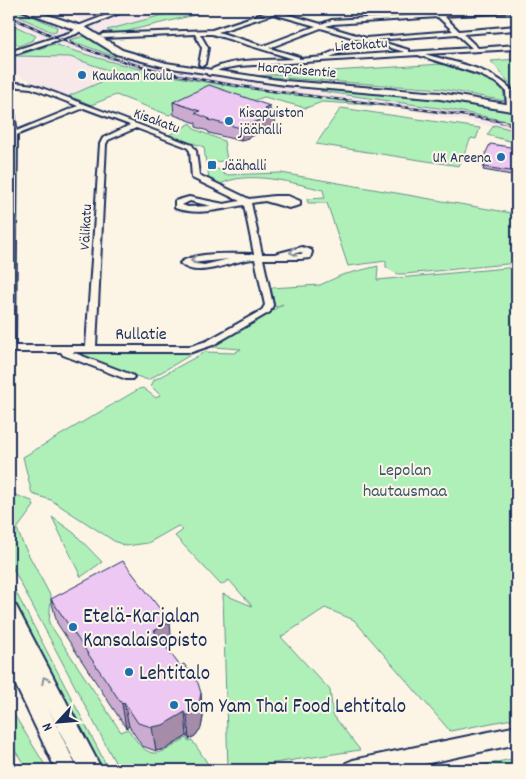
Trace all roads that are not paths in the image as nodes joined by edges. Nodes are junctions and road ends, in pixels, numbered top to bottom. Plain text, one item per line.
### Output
1 (23, 9) edge
2 (46, 9) edge
3 (127, 9) edge
4 (261, 9) edge
5 (290, 9) edge
6 (432, 9) edge
7 (517, 10) edge
8 (275, 12) junction
9 (33, 13) junction
10 (439, 15) junction
11 (321, 26) junction
12 (82, 27) junction
13 (517, 28) edge
14 (212, 32) junction
15 (457, 32) junction
16 (197, 33) junction
17 (103, 36) dead end
18 (367, 39) junction
19 (517, 47) edge
20 (263, 48) junction
21 (476, 49) junction
22 (414, 53) junction
23 (9, 54) edge
24 (322, 59) junction
25 (303, 60) junction
26 (202, 64) dead end
27 (209, 73) junction
28 (9, 84) edge
29 (9, 104) edge
30 (83, 106) junction
31 (514, 109) edge
32 (134, 126) junction
33 (11, 135) edge
34 (268, 200) dead end
35 (247, 201) junction
36 (224, 206) junction
37 (258, 256) junction
38 (274, 257) dead end
39 (242, 258) junction
40 (9, 330) edge
41 (9, 348) edge
42 (91, 349) junction
43 (66, 351) junction
44 (129, 377) dead end
45 (9, 612) edge
46 (9, 650) edge
47 (517, 735) edge
48 (67, 770) edge
49 (91, 770) edge
50 (354, 770) edge

1 - 9 main road, Harapaisentie
2 - 9 street
3 - 12 street
4 - 8 street
5 - 8 street
6 - 10 street
7 - 10 street
8 - 11 street
8 - 14 street
9 - 12 main road, Harapaisentie
10 - 11 street
10 - 15 street
11 - 18 street
11 - 20 street
12 - 23 street
12 - 27 main road, Harapaisentie
13 - 15 street
14 - 16 street
14 - 20 street
15 - 18 street
15 - 21 street
16 - 17 street
16 - 26 street
18 - 22 street
18 - 24 street
19 - 21 street, Lietokatu
20 - 25 street
21 - 22 street, Lietokatu
22 - 24 street, Lietokatu
22 - 31 street
24 - 25 street, Lietokatu
25 - 27 street, Lietokatu
27 - 31 main road, Harapaisentie
28 - 30 street, Kisakatu
29 - 33 street
30 - 32 street, Kisakatu
30 - 33 street
32 - 35 street, Kisakatu
32 - 42 street, Välikatu
33 - 40 street
34 - 35 street
35 - 36 street
35 - 37 street
36 - 36 street
37 - 38 street
37 - 39 street
37 - 42 street, Rullatie
39 -> 39 street
40 - 41 street
41 - 43 street, Rullatie
42 - 43 street, Rullatie
43 - 44 street
49 -> 45 main road
46 - 48 main road
47 - 50 main road

